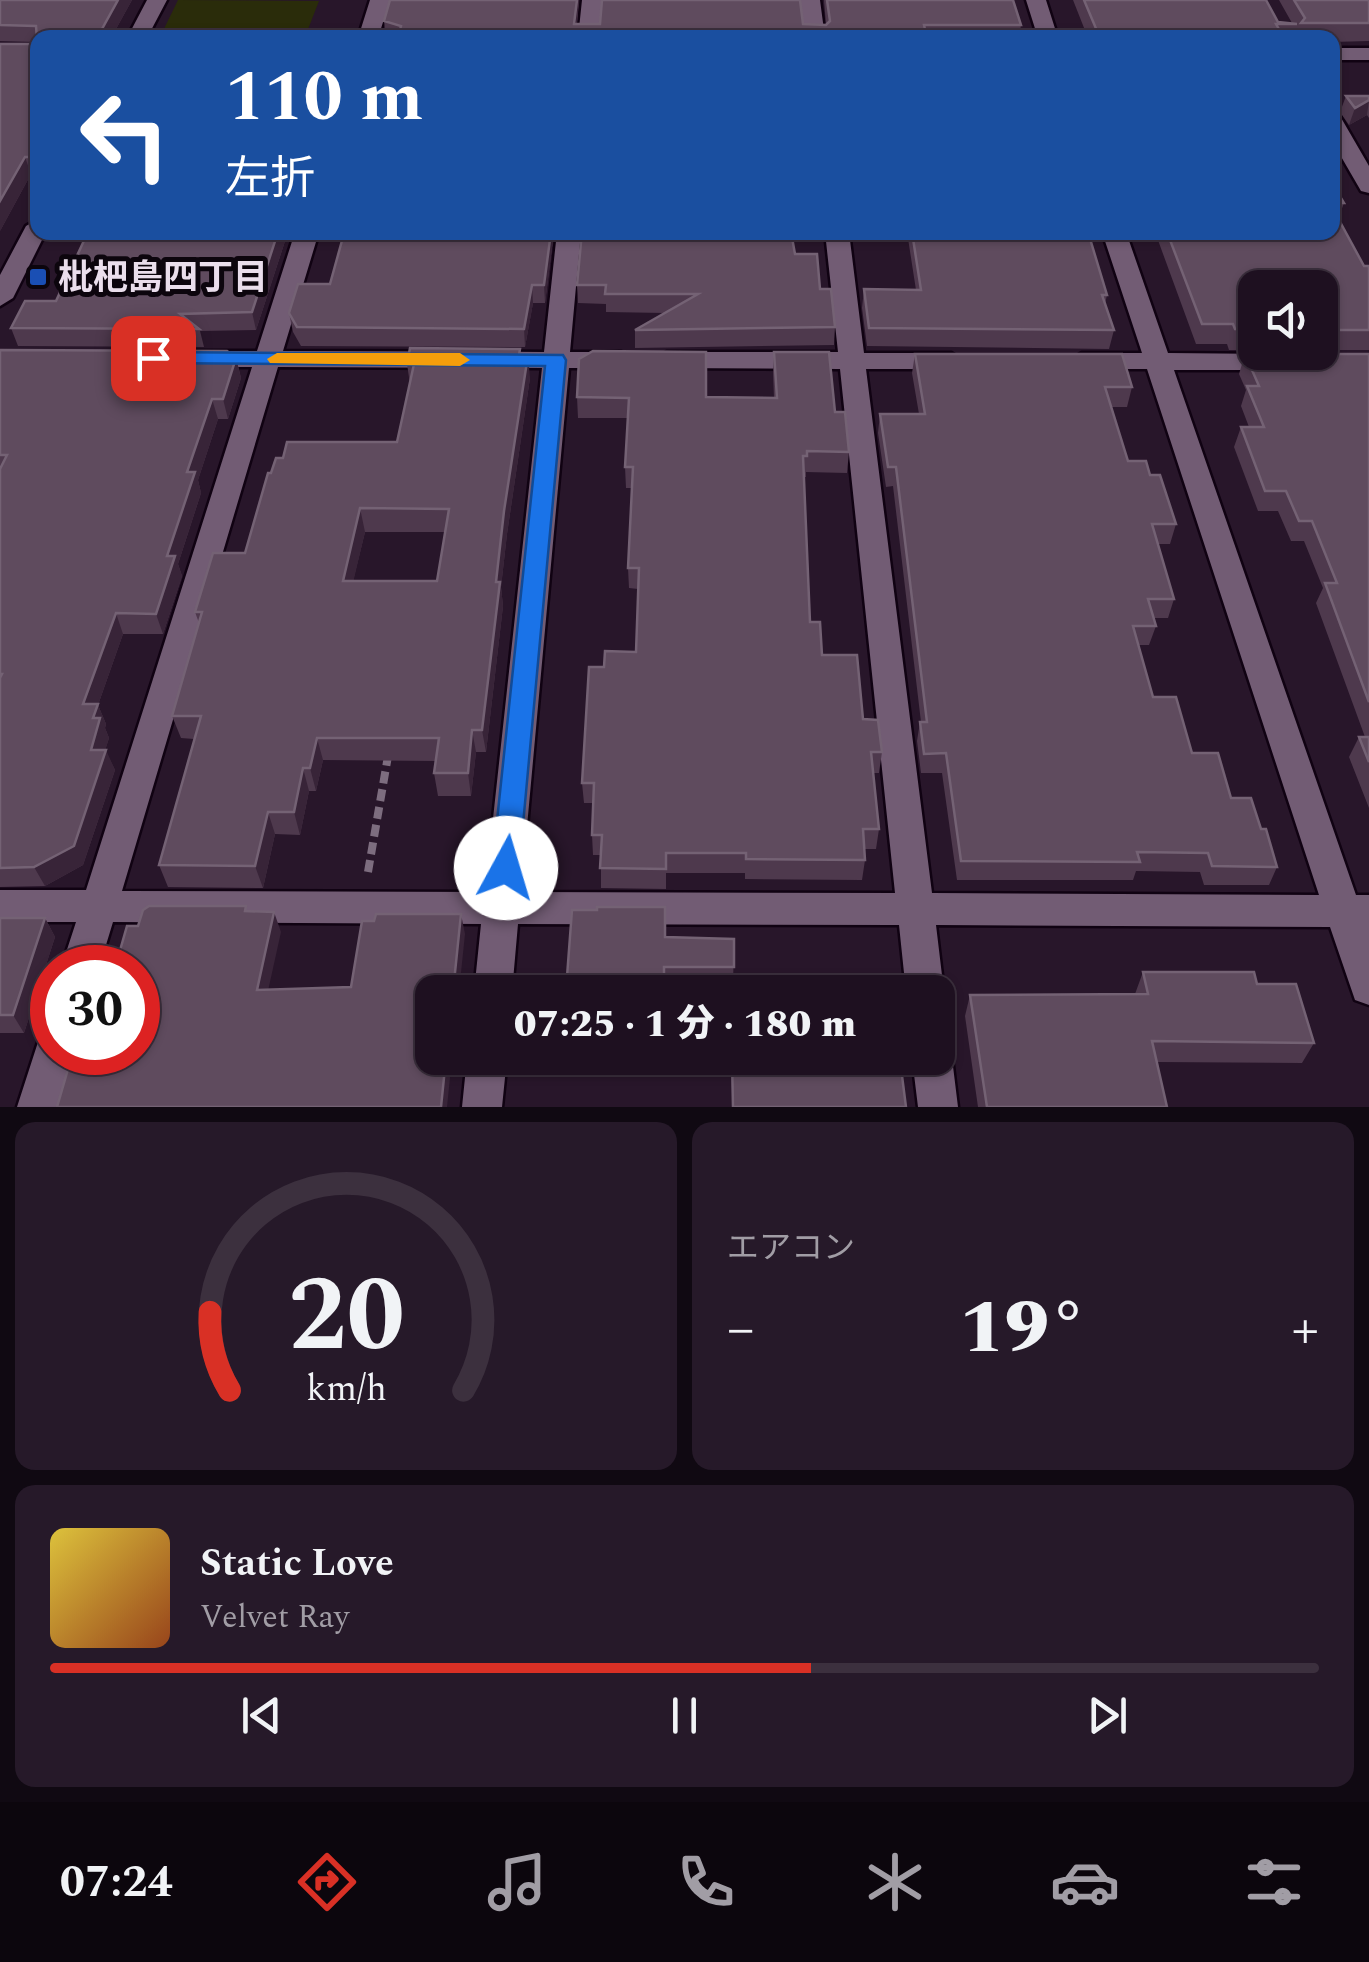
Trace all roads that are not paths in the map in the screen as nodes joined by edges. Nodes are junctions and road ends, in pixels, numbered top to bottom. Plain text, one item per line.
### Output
1 (156, 0) edge
2 (380, 0) edge
3 (592, 0) edge
4 (810, 0) edge
5 (1036, 0) edge
6 (140, 30) edge
7 (371, 30) edge
8 (589, 30) edge
9 (814, 30) edge
10 (1045, 30) edge
11 (1340, 54) edge
12 (1369, 54) edge
13 (1340, 135) edge
14 (1369, 186) edge
15 (31, 240) edge
16 (305, 240) edge
17 (568, 240) edge
18 (838, 240) edge
19 (1117, 240) edge
20 (0, 298) edge
21 (172, 358) edge
22 (268, 359) junction
23 (556, 360) junction
24 (852, 360) junction
25 (986, 361) edge
26 (1062, 361) edge
27 (1157, 362) junction
28 (1238, 362) edge
29 (0, 906) edge
30 (99, 906) junction
31 (502, 908) junction
32 (915, 909) junction
33 (1356, 911) edge
34 (87, 945) edge
35 (495, 975) edge
36 (923, 975) edge
37 (1369, 988) edge
38 (46, 1075) edge
39 (485, 1075) edge
40 (934, 1075) edge
41 (36, 1107) edge
42 (482, 1107) edge
43 (938, 1107) edge

1 - 6 street
2 - 7 street
3 - 8 street
4 - 9 street
5 - 10 street
11 - 12 street
13 - 14 street
15 - 20 street
16 - 22 street
17 - 23 street
18 - 24 street
19 - 27 street
21 - 22 street
22 - 23 street
22 - 30 street
23 - 24 street
23 - 31 street
24 - 25 street
24 - 32 street
26 - 27 street
27 - 28 street
27 - 33 street
29 - 30 street
30 - 31 street
30 - 34 street
31 - 32 street
31 - 35 street
32 - 33 street
32 - 36 street
33 - 37 street
38 - 41 street
39 - 42 street
40 - 43 street

